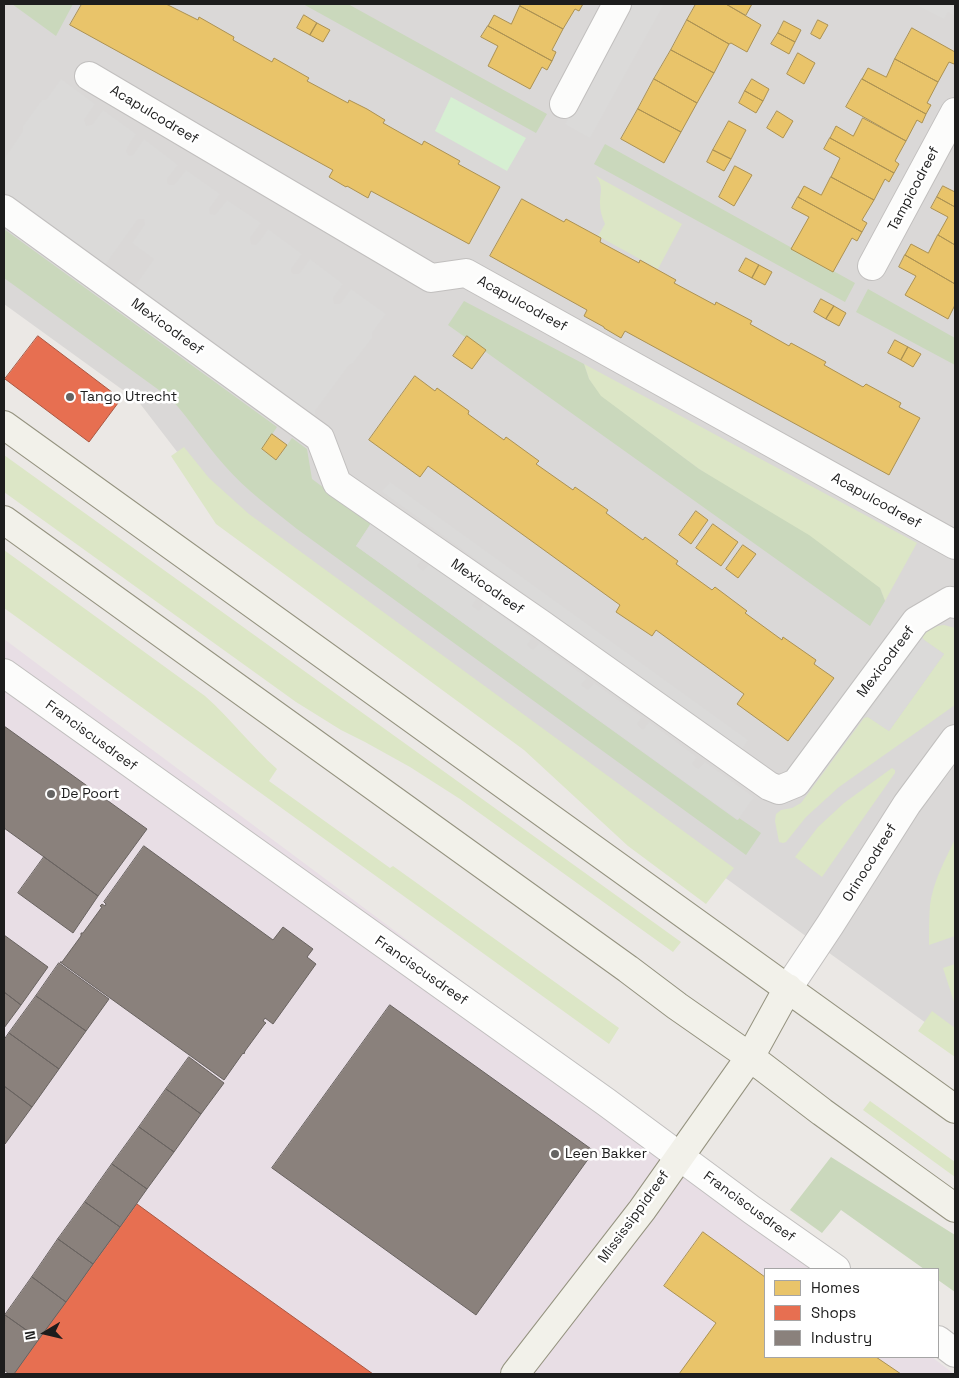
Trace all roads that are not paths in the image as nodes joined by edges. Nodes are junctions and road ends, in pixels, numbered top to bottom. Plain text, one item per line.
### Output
1 (617, 4) edge
2 (89, 76) dead end
3 (564, 104) dead end
4 (955, 112) edge
5 (4, 209) edge
6 (872, 266) dead end
7 (4, 425) edge
8 (4, 520) edge
9 (955, 545) edge
10 (955, 604) edge
11 (4, 673) edge
12 (955, 739) edge
13 (788, 988) junction
14 (750, 1057) junction
15 (955, 1109) edge
16 (680, 1156) junction
17 (955, 1208) edge
18 (835, 1268) edge
19 (939, 1341) edge
20 (955, 1353) edge
21 (515, 1374) edge

1 - 3 street
2 - 9 street, Acapulcodreef
4 - 6 street, Tampicodreef
5 - 10 street, Mexicodreef
7 - 13 main road
8 - 14 main road
11 - 16 street, Franciscusdreef
12 - 13 street, Orinocodreef
13 - 14 main road
13 - 15 main road
14 - 16 main road, Mississippidreef
14 - 17 main road
16 - 18 street, Franciscusdreef
16 - 21 main road, Mississippidreef
19 - 20 street

